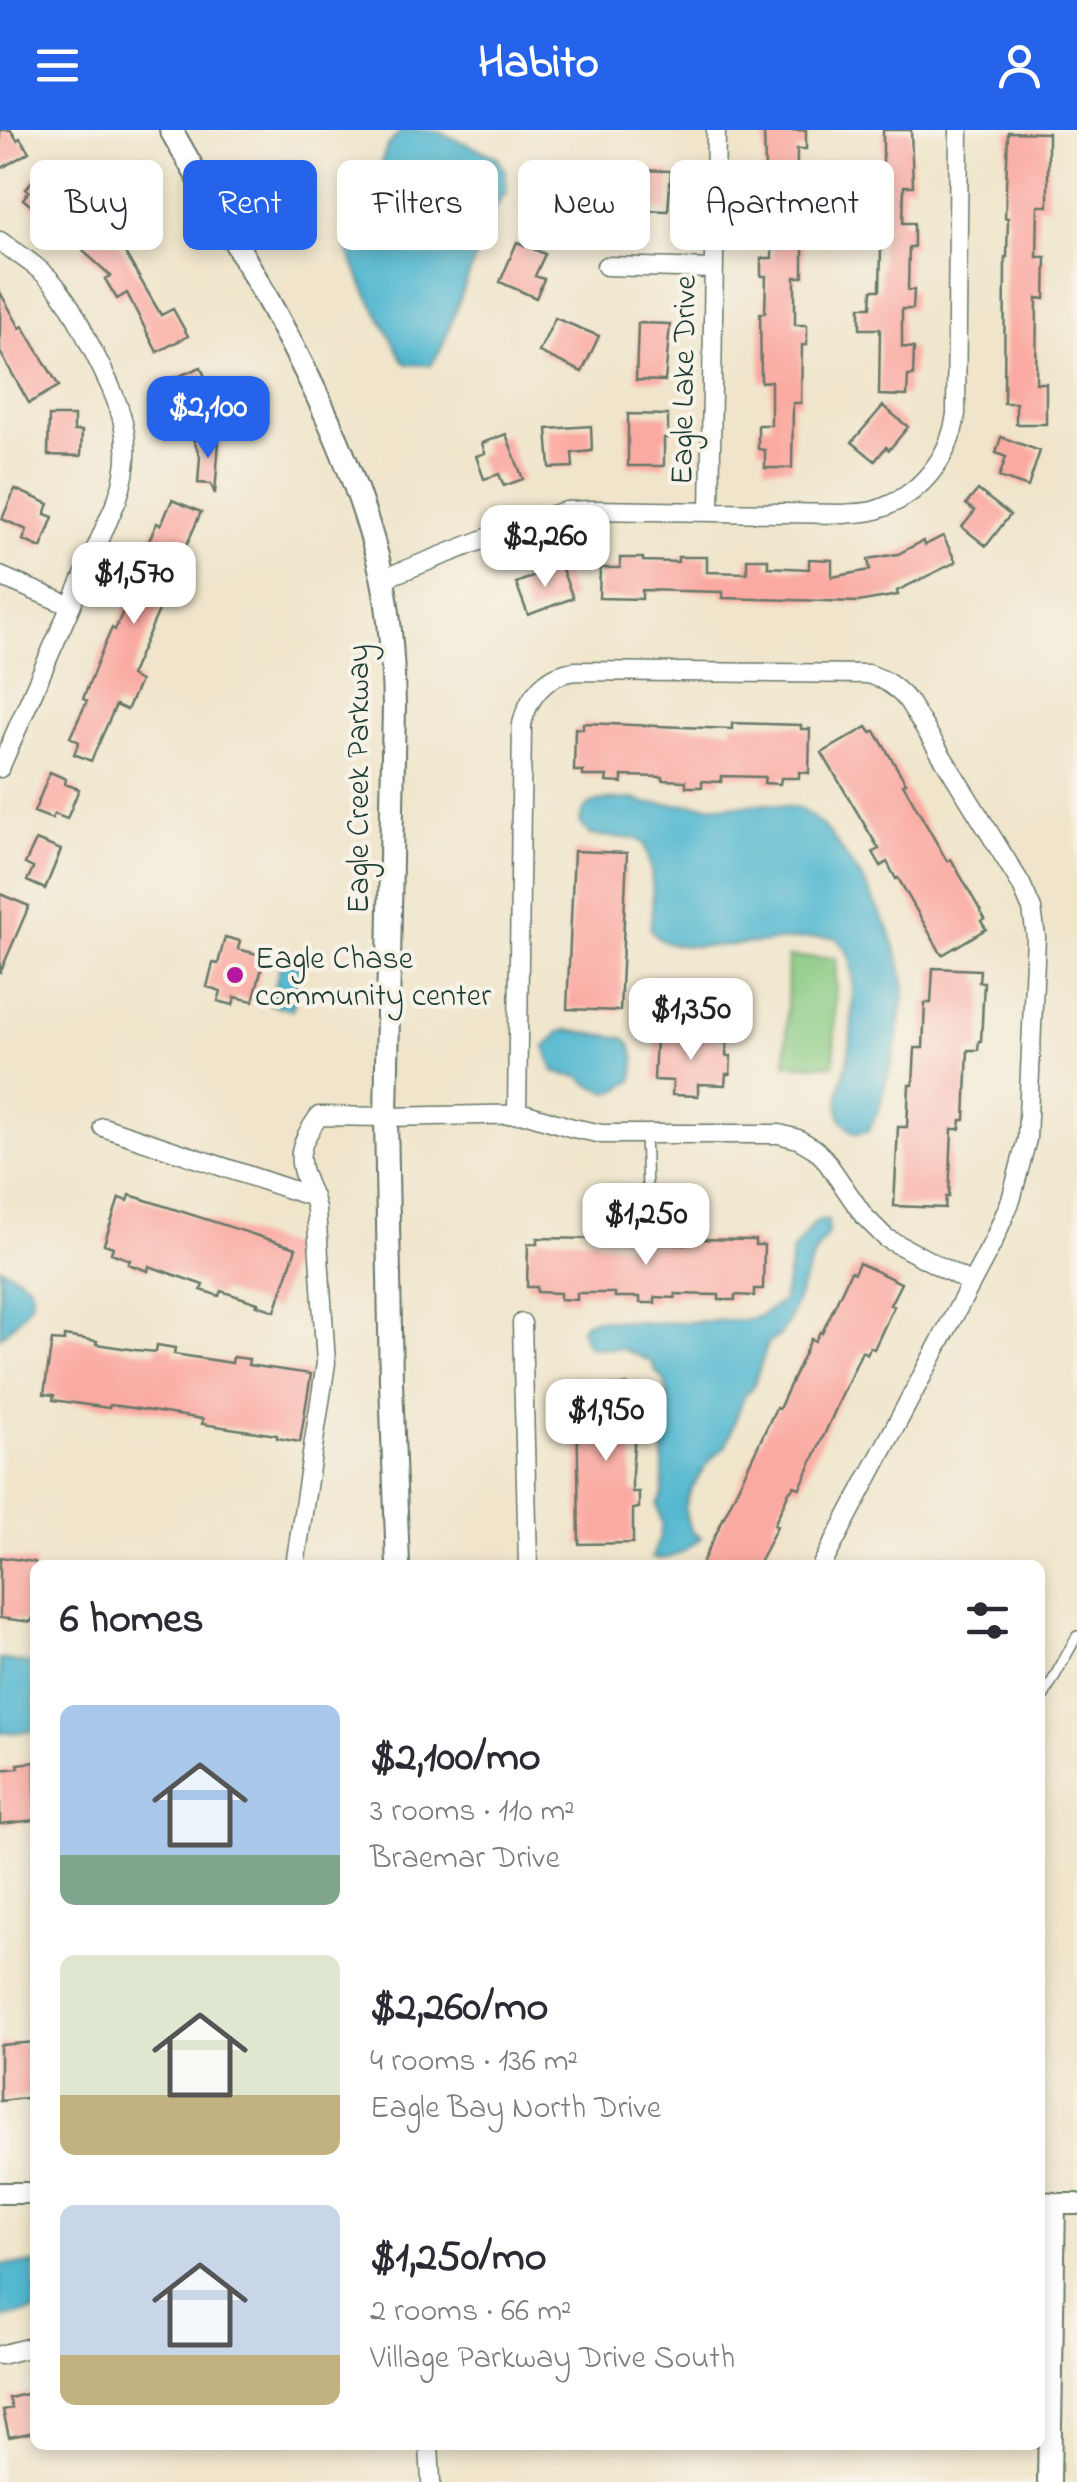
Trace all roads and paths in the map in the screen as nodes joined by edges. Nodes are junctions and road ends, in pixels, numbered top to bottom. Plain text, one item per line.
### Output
1 (172, 130) edge
2 (716, 130) edge
3 (959, 130) edge
4 (0, 242) edge
5 (606, 266) dead end
6 (714, 269) junction
7 (710, 512) junction
8 (0, 576) edge
9 (382, 578) junction
10 (71, 606) junction
11 (0, 768) edge
12 (516, 1114) junction
13 (386, 1117) junction
14 (103, 1127) dead end
15 (646, 1134) junction
16 (647, 1189) dead end
17 (313, 1197) junction
18 (971, 1283) junction
19 (522, 1323) dead end
20 (296, 1560) edge
21 (398, 1560) edge
22 (528, 1560) edge
23 (825, 1560) edge
24 (1077, 1636) edge
25 (1045, 1694) edge
26 (0, 2192) edge
27 (30, 2193) edge
28 (1057, 2204) edge
29 (30, 2347) edge
30 (0, 2355) edge
31 (429, 2450) edge
32 (431, 2482) edge
33 (1048, 2482) edge

1 - 9 main road, Eagle Creek Parkway
2 - 6 street, Eagle Lake Drive
3 - 7 street
4 - 10 street
5 - 6 street
6 - 7 street, Eagle Lake Drive
7 - 9 street
8 - 10 street
9 - 13 main road, Eagle Creek Parkway
10 - 11 street
12 - 13 street
12 - 15 street
12 - 18 street
13 - 17 street
13 - 21 main road, Eagle Creek Parkway
14 - 17 street
15 - 16 lane
15 - 18 street
17 - 20 street
18 - 23 street
19 - 22 street
24 - 25 lane
26 - 27 street
28 - 33 main road
29 - 30 street
31 - 32 street

